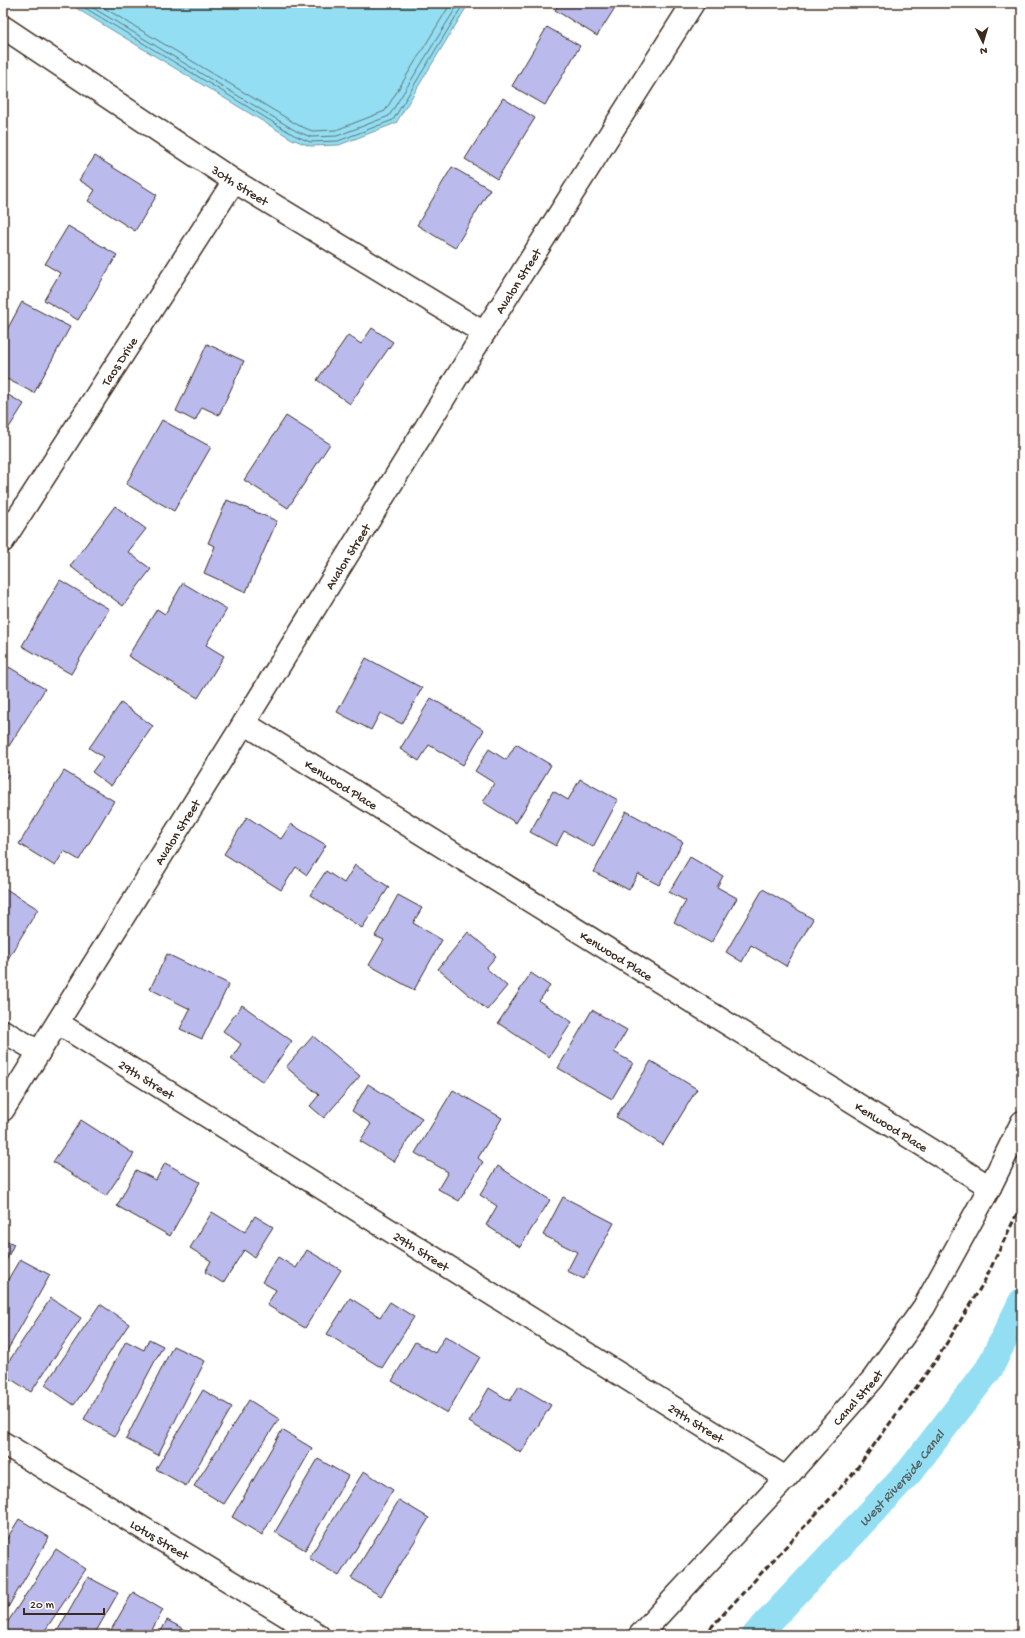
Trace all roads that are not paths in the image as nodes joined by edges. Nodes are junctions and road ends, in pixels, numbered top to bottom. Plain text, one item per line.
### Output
1 (693, 3) edge
2 (3, 27) edge
3 (234, 180) junction
4 (484, 333) junction
5 (3, 541) edge
6 (244, 723) junction
7 (58, 1023) junction
8 (3, 1031) edge
9 (39, 1052) junction
10 (3, 1110) edge
11 (1022, 1122) edge
12 (990, 1187) junction
13 (3, 1443) edge
14 (786, 1478) junction
15 (318, 1635) edge
16 (640, 1635) edge

1 - 4 street, Avalon Street
2 - 3 street, 30th Street
3 - 4 street, 30th Street
3 - 5 street, Taos Drive
4 - 6 street, Avalon Street
6 - 7 street, Avalon Street
6 - 12 street, Kenwood Place
7 - 9 street, Avalon Street
7 - 14 street, 29th Street
8 - 9 street
9 - 10 street, Avalon Street
11 - 12 street, Canal Street
12 - 14 street, Canal Street
13 - 15 street, Lotus Street
14 - 16 street, Canal Street

